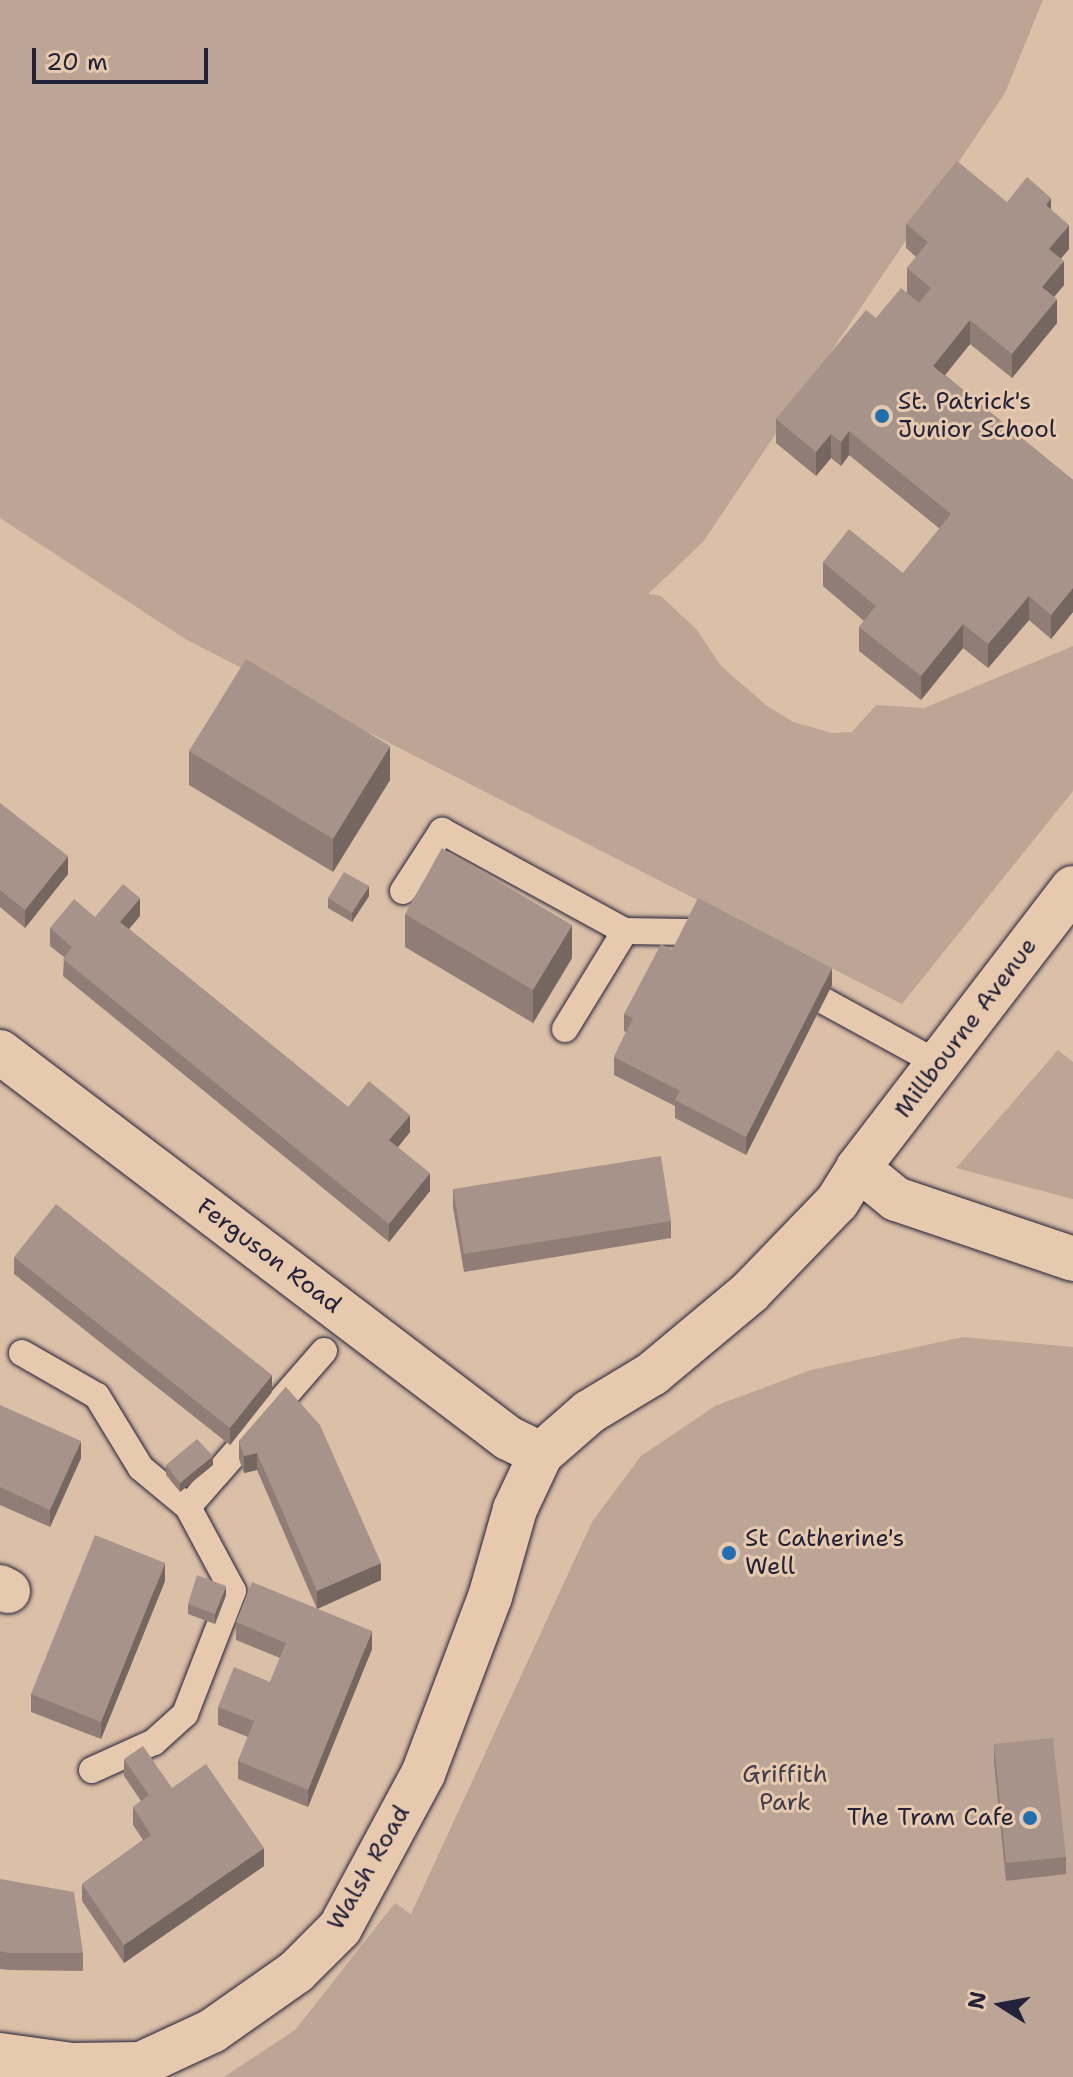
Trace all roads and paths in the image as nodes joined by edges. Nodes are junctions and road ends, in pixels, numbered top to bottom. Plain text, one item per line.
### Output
1 (1073, 888) edge
2 (403, 891) dead end
3 (625, 931) junction
4 (689, 932) edge
5 (824, 1001) edge
6 (565, 1029) dead end
7 (0, 1052) edge
8 (941, 1065) junction
9 (858, 1168) junction
10 (1073, 1259) edge
11 (324, 1351) dead end
12 (22, 1353) dead end
13 (541, 1454) junction
14 (188, 1507) junction
15 (92, 1770) dead end
16 (0, 2055) edge

1 - 8 street, Millbourne Avenue
2 - 3 lane
3 - 4 lane
3 - 6 lane
5 - 8 lane
7 - 13 street, Ferguson Road
8 - 9 street, Millbourne Avenue
9 - 10 street
9 - 13 street, Millbourne Avenue
11 - 14 lane
12 - 14 lane
13 - 16 street, Walsh Road
14 - 15 lane

